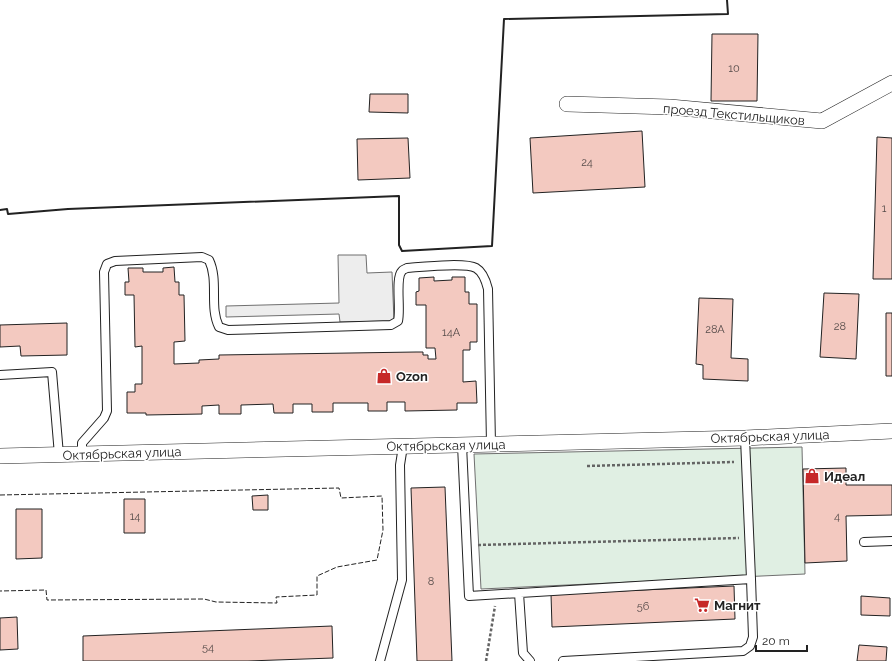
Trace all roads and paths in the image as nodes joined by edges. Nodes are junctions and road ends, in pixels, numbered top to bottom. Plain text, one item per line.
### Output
1 (892, 83) edge
2 (567, 104) dead end
3 (0, 375) edge
4 (892, 431) edge
5 (745, 438) junction
6 (491, 444) junction
7 (462, 445) junction
8 (403, 446) junction
9 (82, 454) junction
10 (59, 455) junction
11 (0, 456) edge
12 (746, 461) junction
13 (587, 466) dead end
14 (749, 538) junction
15 (864, 542) dead end
16 (892, 542) edge
17 (467, 545) junction
18 (751, 579) junction
19 (519, 593) junction
20 (498, 594) junction
21 (380, 661) edge
22 (486, 661) edge
23 (530, 661) edge
24 (563, 661) edge

1 - 2 street, проезд Текстильщиков
3 - 10 lane
4 - 5 street, Октябрьская улица
5 - 6 street, Октябрьская улица
5 - 12 lane
6 - 7 street, Октябрьская улица
6 - 9 lane
7 - 8 street, Октябрьская улица
7 - 17 lane
8 - 9 street, Октябрьская улица
8 - 21 lane
9 - 10 street, Октябрьская улица
10 - 11 street, Октябрьская улица
12 - 13 path
12 - 14 lane
14 - 17 path
14 - 18 lane
15 - 16 lane
17 - 20 lane
18 - 19 lane
18 - 24 lane
19 - 20 lane
19 - 23 lane
20 - 22 path

